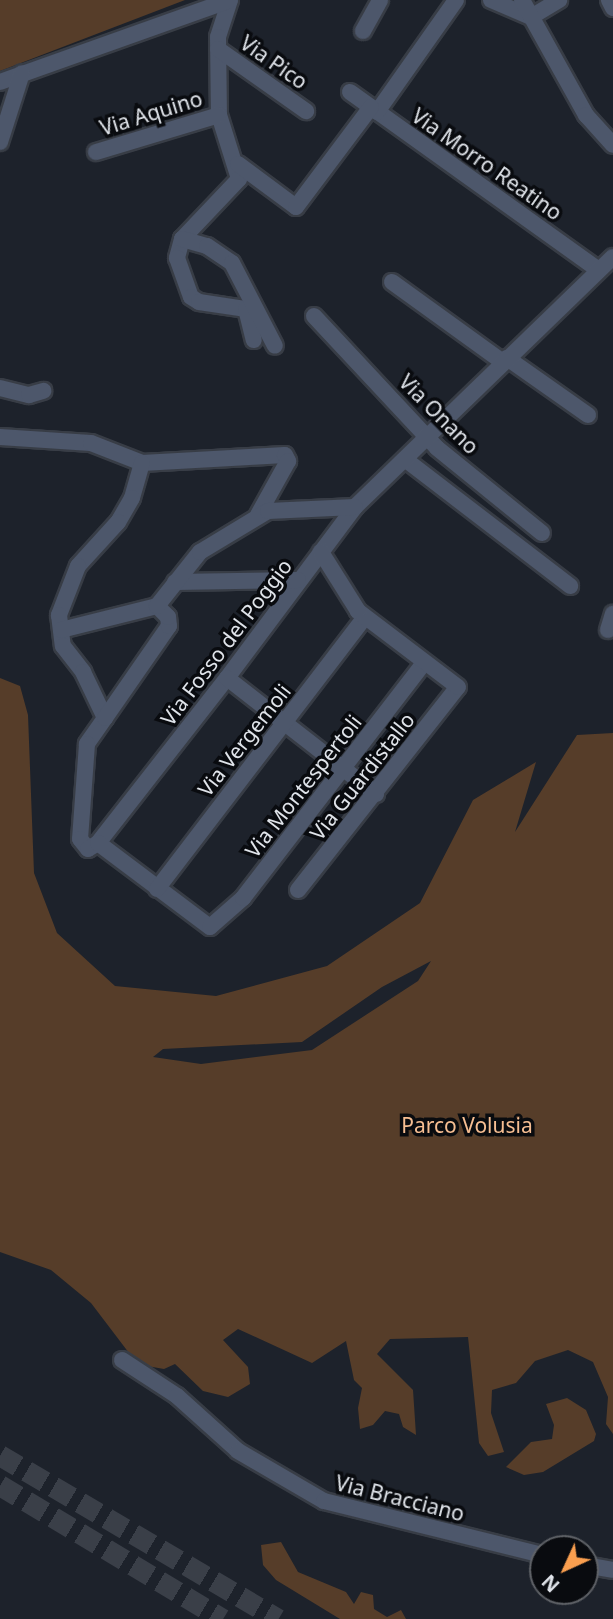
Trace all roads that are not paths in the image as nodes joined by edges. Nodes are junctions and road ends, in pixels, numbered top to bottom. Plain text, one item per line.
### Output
1 (230, 0) edge
2 (380, 0) edge
3 (456, 0) edge
4 (491, 0) edge
5 (522, 0) edge
6 (559, 0) edge
7 (609, 0) edge
8 (613, 8) edge
9 (531, 17) junction
10 (363, 31) dead end
11 (218, 49) junction
12 (22, 73) junction
13 (0, 82) edge
14 (350, 92) dead end
15 (374, 110) junction
16 (306, 111) dead end
17 (219, 115) junction
18 (0, 142) edge
19 (613, 145) edge
20 (96, 152) dead end
21 (238, 164) junction
22 (182, 239) junction
23 (613, 257) edge
24 (599, 270) junction
25 (392, 282) dead end
26 (314, 316) dead end
27 (254, 340) dead end
28 (275, 346) dead end
29 (505, 360) junction
30 (0, 388) edge
31 (43, 391) dead end
32 (588, 415) dead end
33 (428, 436) junction
34 (0, 437) edge
35 (405, 460) junction
36 (142, 463) junction
37 (355, 507) junction
38 (258, 515) junction
39 (542, 533) dead end
40 (321, 552) junction
41 (298, 580) junction
42 (175, 582) junction
43 (570, 586) dead end
44 (157, 606) junction
45 (613, 614) edge
46 (365, 617) junction
47 (61, 630) junction
48 (608, 630) dead end
49 (424, 663) junction
50 (227, 678) junction
51 (105, 718) junction
52 (285, 723) junction
53 (343, 769) junction
54 (376, 794) junction
55 (91, 845) junction
56 (158, 889) junction
57 (298, 890) dead end
58 (122, 1360) dead end
59 (529, 1552) edge

1 - 11 street
1 - 12 street
2 - 10 street
3 - 15 street
4 - 9 street
5 - 9 street
6 - 9 street
7 - 8 street
9 - 19 street
11 - 16 street, Via Pico
11 - 17 street
12 - 13 street
12 - 18 street
14 - 15 street, Via Morro Reatino
15 - 21 street
15 - 24 street, Via Morro Reatino
17 - 20 street, Via Aquino
17 - 21 street
21 - 22 street
22 - 27 street
22 - 28 street
23 - 24 street, Via Fosso del Poggio
24 - 29 street, Via Fosso del Poggio
25 - 29 street
26 - 33 street, Via Onano
29 - 32 street
29 - 33 street, Via Fosso del Poggio
30 - 31 street
33 - 35 street, Via Fosso del Poggio
33 - 39 street, Via Onano
34 - 36 street
35 - 37 street, Via Fosso del Poggio
35 - 43 street
36 - 38 street
36 - 47 street
37 - 38 street
37 - 40 street, Via Fosso del Poggio
38 - 42 street
40 - 41 street, Via Fosso del Poggio
40 - 46 street
41 - 42 street
41 - 50 street, Via Fosso del Poggio
42 - 44 street
44 - 47 street
44 - 51 street
45 - 48 street
46 - 49 street
46 - 52 street, Via Vergemoli
47 - 51 street
49 - 53 street, Via Montespertoli
49 - 54 street, Via Guardistallo
50 - 52 street
50 - 55 street, Via Fosso del Poggio
51 - 55 street
52 - 53 street
52 - 56 street, Via Vergemoli
53 - 54 street
53 - 56 street, Via Montespertoli
54 - 57 street, Via Guardistallo
55 - 56 street
58 - 59 street, Via Bracciano

